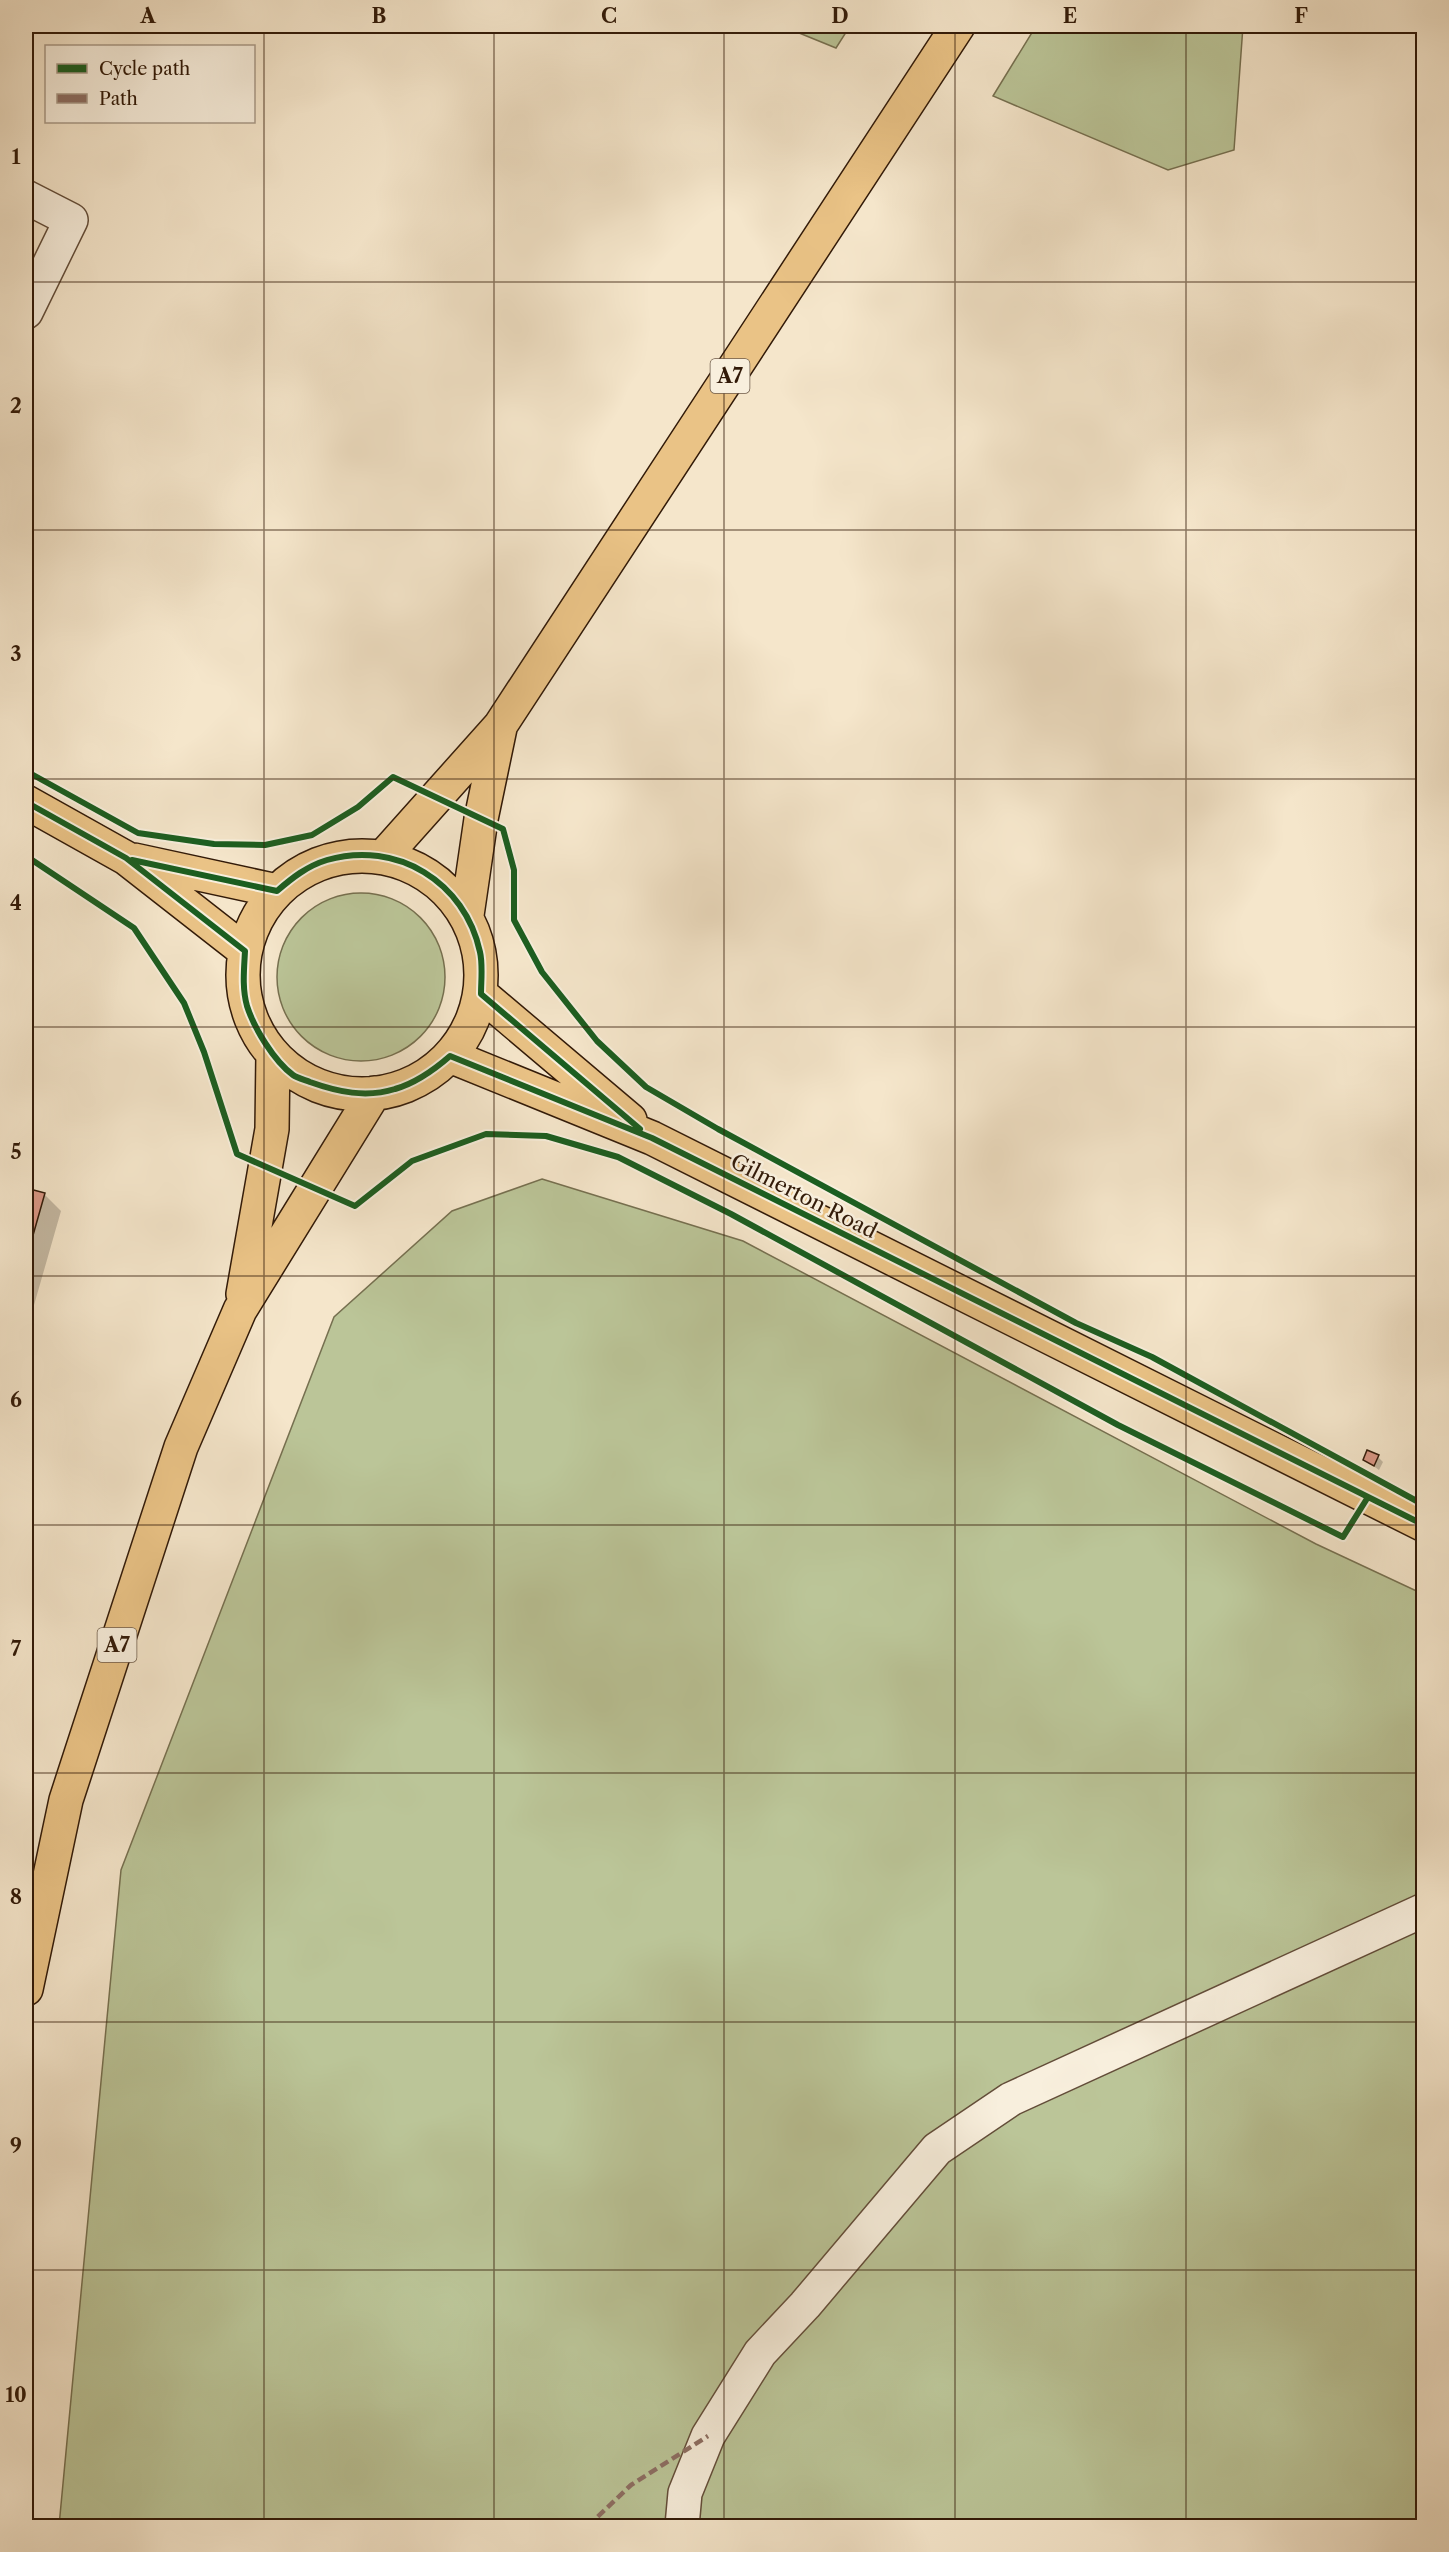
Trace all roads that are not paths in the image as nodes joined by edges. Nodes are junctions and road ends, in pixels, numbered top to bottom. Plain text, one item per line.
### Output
1 (958, 26) edge
2 (26, 197) edge
3 (26, 312) edge
4 (500, 726) junction
5 (26, 802) edge
6 (383, 857) junction
7 (126, 858) junction
8 (277, 891) junction
9 (467, 915) junction
10 (245, 951) junction
11 (481, 994) junction
12 (273, 1054) junction
13 (450, 1056) junction
14 (374, 1093) junction
15 (652, 1138) junction
16 (240, 1310) junction
17 (1424, 1525) edge
18 (1424, 1910) edge
19 (26, 1989) edge
20 (682, 2526) edge

1 - 4 main road, A7
2 - 3 street
4 - 6 main road, A7
4 - 9 main road, A7
5 - 7 main road
6 - 8 main road
6 - 9 main road
7 - 8 main road
7 - 10 main road
8 - 10 main road
9 - 11 main road
10 - 12 main road
11 - 13 main road
11 - 15 main road, Gilmerton Road
12 - 14 main road
12 - 16 main road, A7
13 - 14 main road
13 - 15 main road, Gilmerton Road
14 - 16 main road, A7
15 - 17 main road, Gilmerton Road
16 - 19 main road, A7
18 - 20 street

